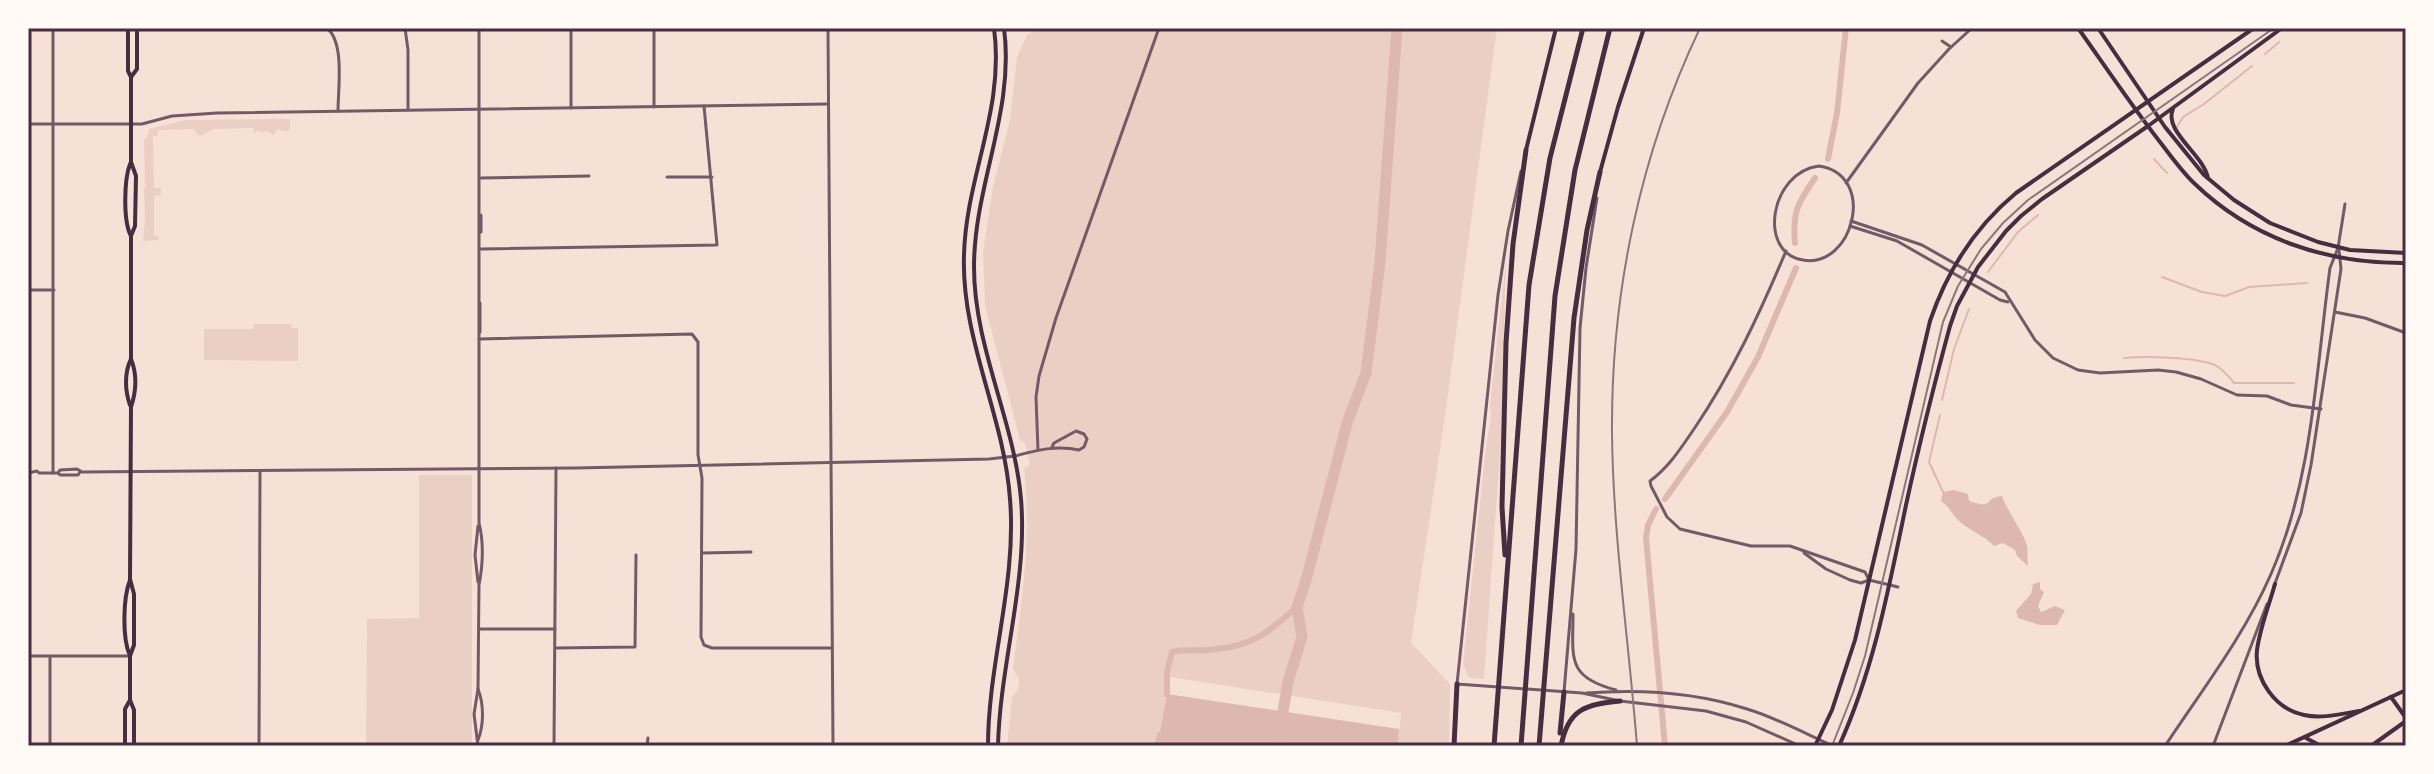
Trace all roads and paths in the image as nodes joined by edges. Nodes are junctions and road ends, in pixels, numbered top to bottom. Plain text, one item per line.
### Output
1 (53, 28) edge
2 (128, 28) edge
3 (137, 28) edge
4 (327, 28) edge
5 (405, 28) edge
6 (480, 28) edge
7 (571, 28) edge
8 (654, 28) edge
9 (828, 28) edge
10 (994, 28) edge
11 (1004, 28) edge
12 (1159, 28) edge
13 (1556, 28) edge
14 (1583, 28) edge
15 (1610, 28) edge
16 (1644, 28) edge
17 (1972, 28) edge
18 (2078, 28) edge
19 (2098, 28) edge
20 (2254, 28) edge
21 (2282, 28) edge
22 (1942, 41) dead end
23 (1951, 47) junction
24 (131, 77) junction
25 (2148, 100) junction
26 (828, 104) junction
27 (704, 106) junction
28 (2175, 106) junction
29 (654, 107) junction
30 (571, 108) junction
31 (480, 109) junction
32 (408, 110) junction
33 (2135, 110) junction
34 (338, 111) junction
35 (2158, 118) junction
36 (54, 123) junction
37 (131, 123) junction
38 (28, 124) edge
39 (2148, 126) junction
40 (1526, 150) junction
41 (1600, 172) junction
42 (589, 176) dead end
43 (667, 177) dead end
44 (712, 177) junction
45 (480, 178) junction
46 (2208, 178) junction
47 (1846, 183) junction
48 (970, 203) junction
49 (2345, 204) dead end
50 (980, 205) junction
51 (1851, 223) junction
52 (2338, 248) junction
53 (480, 249) junction
54 (1786, 251) junction
55 (2406, 253) edge
56 (2334, 257) junction
57 (2341, 259) junction
58 (1956, 263) junction
59 (2406, 263) edge
60 (1951, 273) junction
61 (1974, 274) junction
62 (1969, 283) junction
63 (28, 290) edge
64 (54, 290) junction
65 (2010, 302) junction
66 (2335, 312) junction
67 (2406, 333) edge
68 (479, 339) junction
69 (2312, 408) junction
70 (2321, 409) junction
71 (1068, 437) junction
72 (1052, 447) junction
73 (1070, 448) junction
74 (1038, 450) junction
75 (1015, 456) junction
76 (1005, 458) junction
77 (831, 463) junction
78 (700, 465) junction
79 (479, 468) junction
80 (556, 468) junction
81 (130, 472) junction
82 (260, 472) junction
83 (29, 473) edge
84 (56, 473) junction
85 (1801, 550) junction
86 (751, 552) dead end
87 (701, 553) junction
88 (636, 555) dead end
89 (1507, 572) junction
90 (1869, 580) junction
91 (2275, 584) junction
92 (1889, 585) junction
93 (1898, 587) dead end
94 (1573, 601) junction
95 (479, 629) junction
96 (555, 629) junction
97 (555, 648) junction
98 (832, 648) junction
99 (28, 656) edge
100 (50, 656) junction
101 (130, 656) junction
102 (1457, 684) junction
103 (2406, 690) edge
104 (1620, 691) junction
105 (1564, 692) junction
106 (1582, 693) junction
107 (2391, 697) junction
108 (130, 700) junction
109 (1620, 701) junction
110 (2359, 711) junction
111 (2406, 719) edge
112 (2304, 737) junction
113 (648, 738) dead end
114 (1818, 740) junction
115 (478, 744) edge
116 (50, 746) edge
117 (125, 746) edge
118 (134, 746) edge
119 (259, 746) edge
120 (554, 746) edge
121 (647, 746) edge
122 (833, 746) edge
123 (988, 746) edge
124 (998, 746) edge
125 (1454, 746) edge
126 (1494, 746) edge
127 (1521, 746) edge
128 (1539, 746) edge
129 (1560, 746) edge
130 (1800, 746) edge
131 (1815, 746) edge
132 (1833, 746) edge
133 (1839, 746) edge
134 (2165, 746) edge
135 (2213, 746) edge
136 (2285, 746) edge
137 (2321, 746) edge
138 (2371, 746) edge

1 - 36 street
2 - 24 main road
3 - 24 main road
4 - 34 street
5 - 32 street
6 - 31 street
7 - 30 street
8 - 29 street
9 - 26 street
10 - 48 main road
11 - 50 main road
12 - 74 street
13 - 40 main road
14 - 89 highway
15 - 127 highway
16 - 41 main road
17 - 23 street
18 - 33 main road
19 - 25 main road
20 - 25 main road
21 - 28 main road
22 - 23 street
23 - 47 street
24 - 37 main road
25 - 33 main road
25 - 35 main road
26 - 27 street
26 - 77 street
27 - 29 street
27 - 44 street
28 - 35 main road
28 - 46 main road
29 - 30 street
30 - 31 street
31 - 32 street
31 - 45 street
32 - 34 street
33 - 39 main road
33 - 58 main road
34 - 37 street
35 - 39 main road
35 - 46 main road
36 - 37 street
36 - 38 street
36 - 64 street
37 - 81 main road
39 - 56 main road
39 - 61 main road
40 - 89 highway
40 - 102 street
41 - 94 street
41 - 128 highway
42 - 45 street
43 - 44 street
44 - 53 street
45 - 53 street
46 - 52 main road
47 - 51 street
47 - 54 street
48 - 50 main road
48 - 76 main road
49 - 52 street
50 - 75 main road
51 - 54 street
51 - 58 street
51 - 60 street
52 - 55 main road
52 - 56 street
52 - 57 street
53 - 68 street
54 - 85 street
56 - 57 main road
56 - 69 street
57 - 59 main road
57 - 66 street
58 - 60 main road
58 - 61 street
60 - 62 street
60 - 90 main road
61 - 62 main road
61 - 65 street
62 - 65 street
62 - 92 main road
63 - 64 street
64 - 84 street
65 - 69 street
66 - 67 street
66 - 70 street
68 - 78 street
68 - 79 street
69 - 70 street
69 - 134 street
70 - 91 street
71 - 72 street
71 - 73 street
71 - 73 street
72 - 73 street
72 - 74 street
74 - 75 street
75 - 76 street
75 - 124 main road
76 - 77 street
76 - 123 main road
77 - 78 street
77 - 98 street
78 - 80 street
78 - 87 street
79 - 80 street
79 - 82 street
79 - 95 street
80 - 96 street
81 - 82 street
81 - 84 street
81 - 101 main road
82 - 119 street
83 - 84 street
85 - 90 street
85 - 90 street
86 - 87 street
87 - 98 street
88 - 97 street
89 - 126 highway
90 - 92 street
90 - 114 main road
91 - 110 main road
91 - 135 street
92 - 93 street
92 - 133 main road
94 - 104 street
94 - 105 street
95 - 96 street
95 - 115 street
96 - 97 street
97 - 120 street
98 - 122 street
99 - 100 street
100 - 101 street
100 - 116 street
101 - 108 main road
102 - 105 street
102 - 125 highway
103 - 107 main road
104 - 106 street
104 - 114 street
105 - 106 street
105 - 129 highway
106 - 109 street
107 - 110 main road
107 - 111 main road
108 - 117 main road
108 - 118 main road
109 - 129 highway
109 - 130 street
110 - 112 main road
111 - 138 main road
112 - 136 main road
112 - 137 main road
113 - 121 street
114 - 131 main road
114 - 132 street

